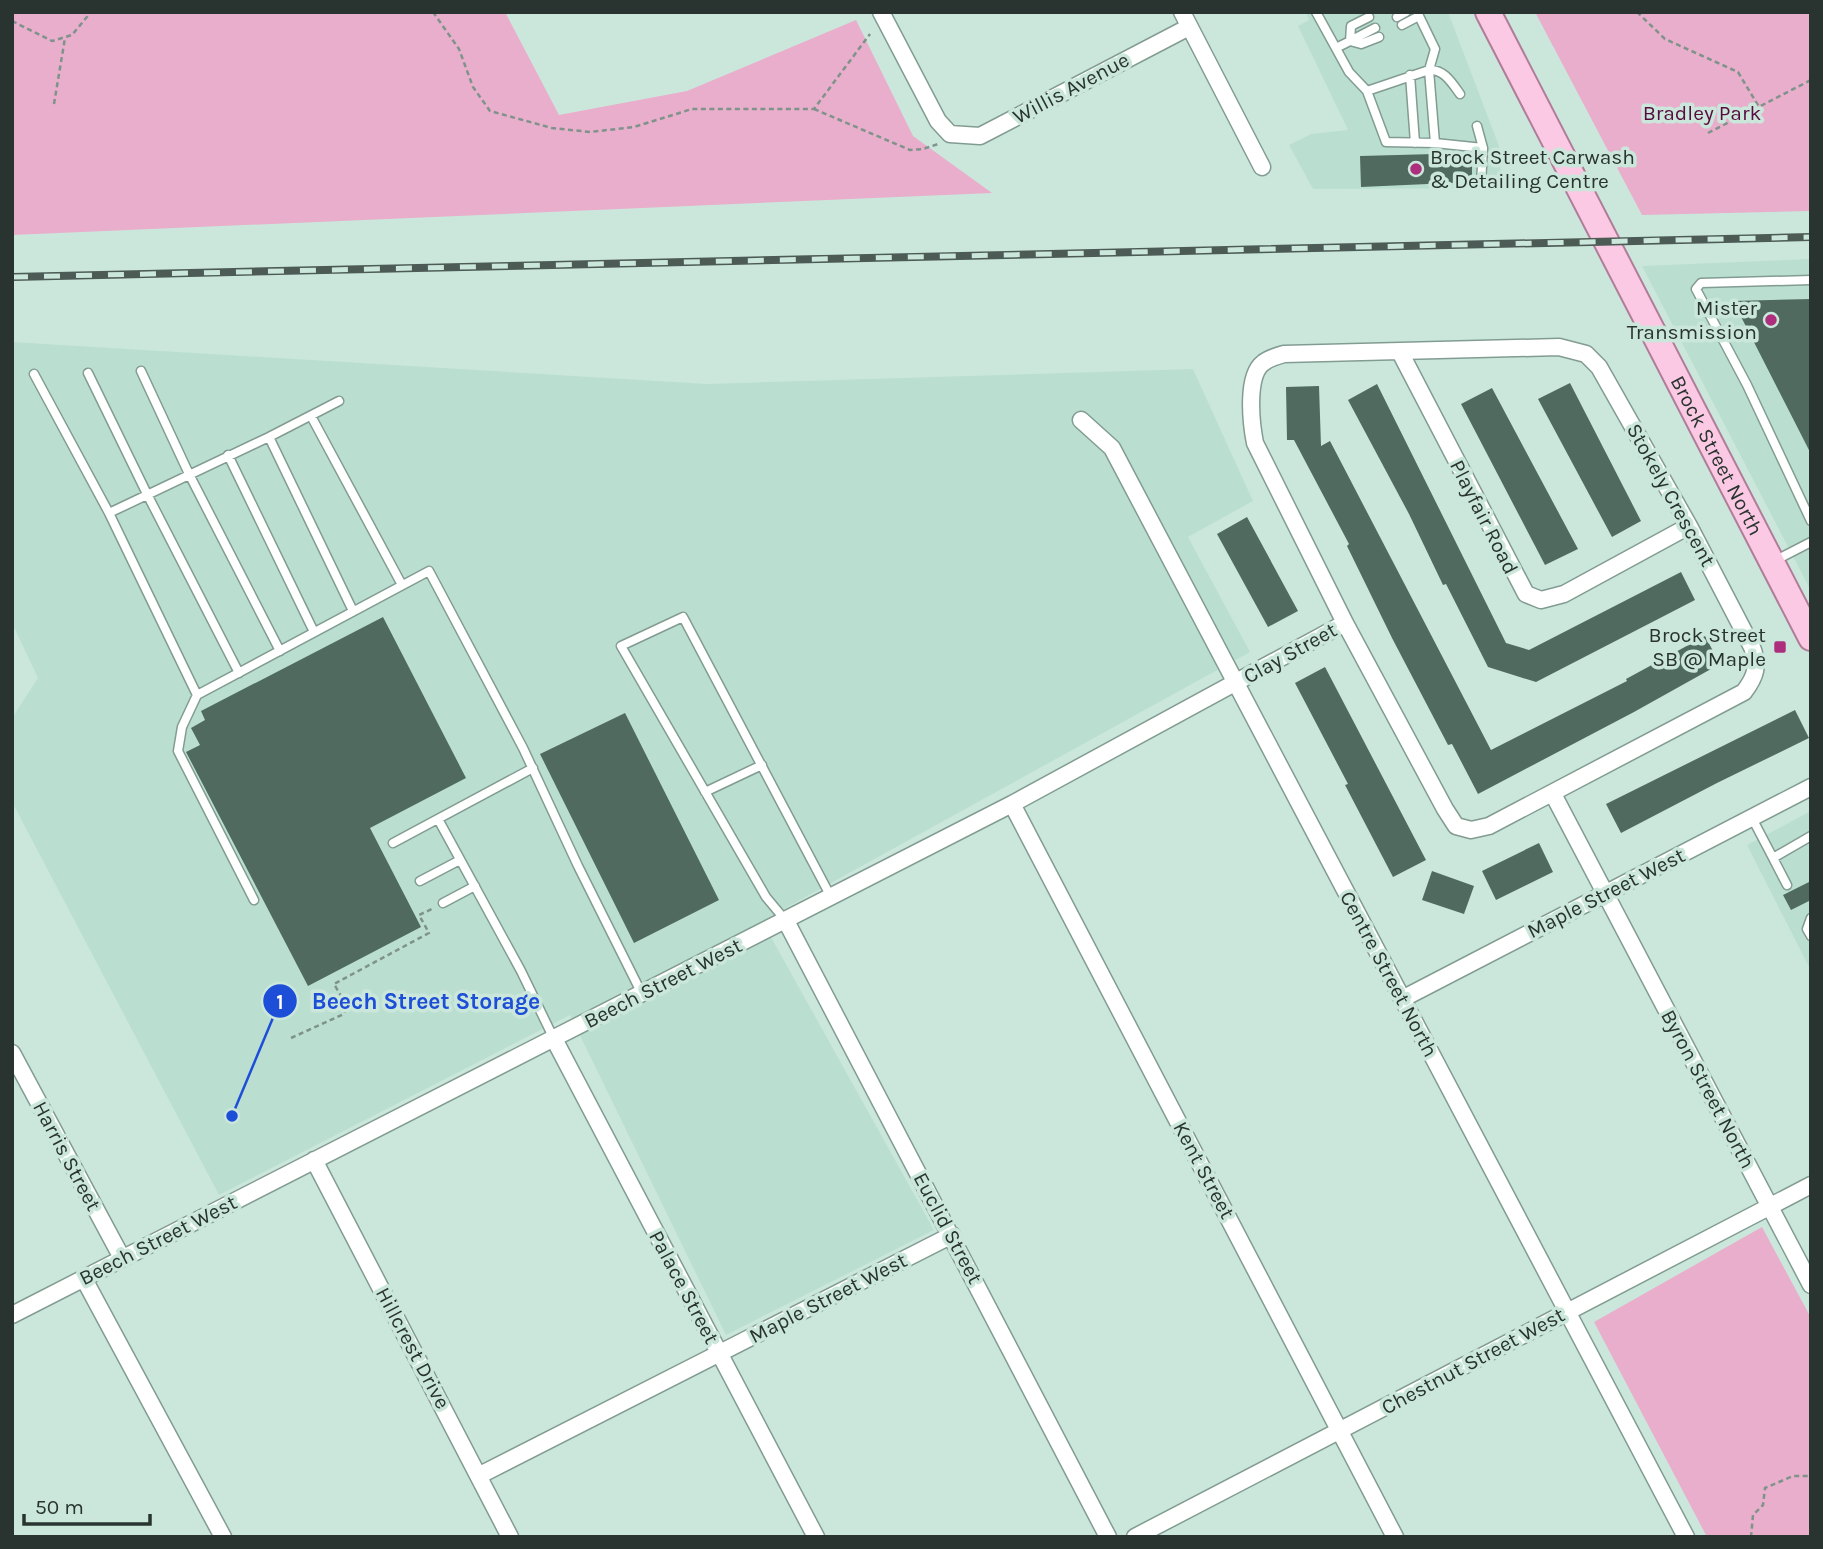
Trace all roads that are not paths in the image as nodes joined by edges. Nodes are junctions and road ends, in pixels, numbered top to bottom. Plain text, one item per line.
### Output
1 (881, 12) edge
2 (1316, 12) edge
3 (1406, 12) edge
4 (1488, 12) edge
5 (1419, 14) edge
6 (1369, 17) dead end
7 (1186, 19) edge
8 (1377, 33) dead end
9 (1350, 41) junction
10 (1336, 48) junction
11 (1429, 70) junction
12 (1410, 75) junction
13 (1367, 91) junction
14 (1460, 94) dead end
15 (1477, 126) dead end
16 (1415, 143) junction
17 (1435, 143) junction
18 (1483, 148) junction
19 (1262, 167) dead end
20 (1481, 184) dead end
21 (1811, 280) edge
22 (1400, 352) junction
23 (141, 371) dead end
24 (88, 373) dead end
25 (34, 374) dead end
26 (339, 401) dead end
27 (311, 416) junction
28 (1082, 420) dead end
29 (269, 437) junction
30 (228, 455) junction
31 (189, 474) junction
32 (147, 494) junction
33 (109, 513) junction
34 (1810, 518) edge
35 (1689, 526) junction
36 (1811, 542) edge
37 (1773, 561) junction
38 (402, 585) junction
39 (353, 611) junction
40 (1345, 623) junction
41 (314, 632) junction
42 (1811, 638) edge
43 (280, 651) junction
44 (239, 673) junction
45 (1236, 683) junction
46 (197, 695) junction
47 (762, 765) junction
48 (533, 768) junction
49 (1811, 787) edge
50 (705, 792) junction
51 (1553, 794) junction
52 (1012, 804) junction
53 (1752, 818) junction
54 (438, 819) junction
55 (1811, 836) edge
56 (393, 843) dead end
57 (1773, 858) junction
58 (460, 860) junction
59 (420, 881) dead end
60 (1787, 885) dead end
61 (475, 886) junction
62 (1605, 893) junction
63 (831, 897) junction
64 (254, 900) dead end
65 (443, 903) road end
66 (1811, 918) edge
67 (786, 921) junction
68 (1811, 936) edge
69 (642, 993) junction
70 (1402, 999) junction
71 (553, 1037) junction
72 (12, 1053) edge
73 (314, 1160) junction
74 (1811, 1185) edge
75 (1770, 1206) junction
76 (952, 1235) junction
77 (122, 1258) junction
78 (84, 1279) junction
79 (1811, 1285) edge
80 (1567, 1312) junction
81 (12, 1315) edge
82 (720, 1355) junction
83 (1340, 1432) junction
84 (480, 1475) junction
85 (223, 1537) edge
86 (510, 1537) edge
87 (816, 1537) edge
88 (1108, 1537) edge
89 (1135, 1537) edge
90 (1395, 1537) edge
91 (1686, 1537) edge

1 - 7 street, Willis Avenue
2 - 10 lane
3 - 5 lane
4 - 37 main road, Brock Street North
5 - 11 lane
6 - 9 lane
7 - 19 street
8 - 9 lane
9 - 10 lane
10 - 13 lane
11 - 12 lane
11 - 14 lane
11 - 17 lane
12 - 13 lane
12 - 16 lane
13 - 16 lane
15 - 18 lane
16 - 17 lane
17 - 18 lane
18 - 20 lane
21 - 34 lane
22 - 35 street, Stokely Crescent
22 - 35 street, Playfair Road
22 - 40 street, Stokely Crescent
23 - 31 lane
24 - 32 lane
25 - 33 lane
26 - 27 lane
27 - 29 lane
27 - 38 lane
28 - 45 street, Centre Street North
29 - 30 lane
29 - 39 lane
30 - 31 lane
30 - 41 lane
31 - 32 lane
31 - 43 lane
32 - 33 lane
32 - 44 lane
33 - 46 lane
35 - 51 street, Stokely Crescent
36 - 37 lane
37 - 42 main road, Brock Street North
38 - 39 lane
38 - 48 lane
39 - 41 lane
40 - 45 street, Clay Street
40 - 51 street, Stokely Crescent
41 - 43 lane
43 - 44 lane
44 - 46 lane
45 - 52 street, Beech Street West
45 - 70 street, Centre Street North
46 - 64 lane
47 - 50 lane
47 - 50 lane
47 - 63 lane
48 - 54 lane
48 - 69 lane
49 - 53 street, Maple Street West
50 - 67 lane
51 - 62 street, Byron Street North
52 - 63 street, Beech Street West
52 - 83 street, Kent Street
53 - 57 lane
53 - 62 street, Maple Street West
54 - 56 lane
54 - 58 lane
55 - 57 lane
57 - 60 lane
58 - 59 lane
58 - 61 lane
61 - 65 lane
61 - 71 lane
62 - 70 street, Maple Street West
62 - 75 street, Byron Street North
63 - 67 street, Beech Street West
66 - 68 lane
67 - 69 street, Beech Street West
67 - 76 street, Euclid Street
69 - 71 street, Beech Street West
70 - 80 street, Centre Street North
71 - 73 street, Beech Street West
71 - 82 street, Palace Street
72 - 77 street, Harris Street
73 - 77 street, Beech Street West
73 - 84 street, Hillcrest Drive
74 - 75 street, Chestnut Street West
75 - 79 street, Byron Street North
75 - 80 street, Chestnut Street West
76 - 82 street, Maple Street West
76 - 88 street, Euclid Street
77 - 78 street, Beech Street West
78 - 81 street, Beech Street West
78 - 85 street
80 - 83 street, Chestnut Street West
80 - 91 street, Centre Street North
82 - 84 street, Maple Street West
82 - 87 street, Palace Street
83 - 89 street, Chestnut Street West
83 - 90 street, Kent Street
84 - 86 street, Hillcrest Drive

